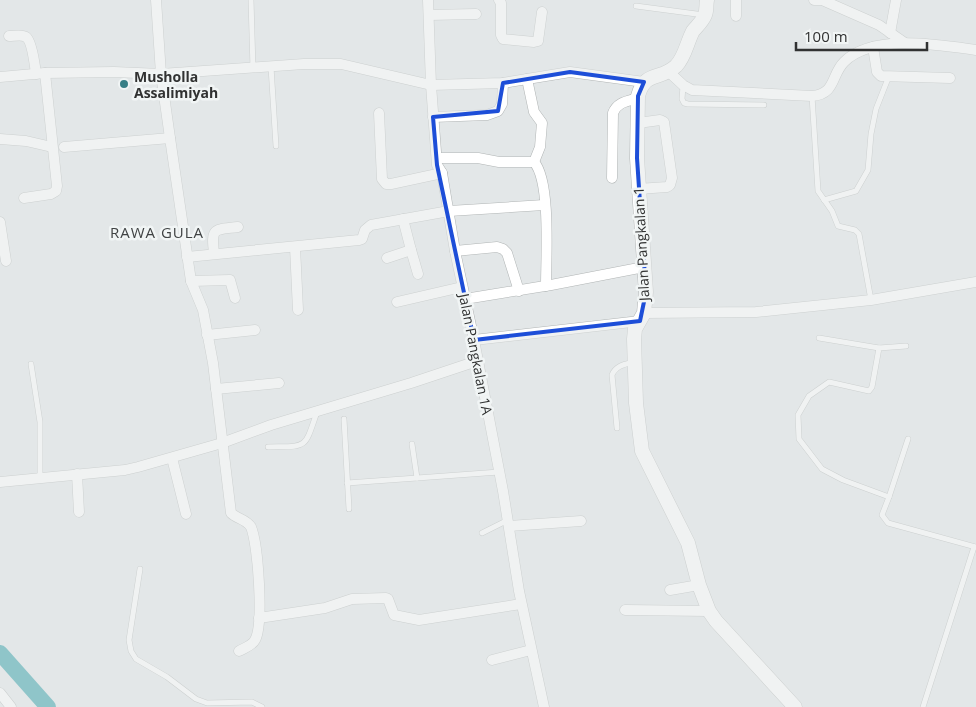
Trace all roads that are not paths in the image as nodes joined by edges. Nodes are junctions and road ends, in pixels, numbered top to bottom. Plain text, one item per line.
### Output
1 (156, 0) edge
2 (250, 0) edge
3 (428, 0) edge
4 (499, 0) edge
5 (707, 0) edge
6 (736, 0) edge
7 (814, 0) edge
8 (822, 0) edge
9 (896, 0) edge
10 (636, 6) dead end
11 (542, 12) dead end
12 (476, 14) dead end
13 (429, 15) junction
14 (705, 15) junction
15 (736, 16) dead end
16 (890, 33) junction
17 (9, 36) dead end
18 (905, 43) junction
19 (873, 47) junction
20 (976, 50) edge
21 (271, 67) junction
22 (253, 69) junction
23 (669, 72) junction
24 (41, 73) junction
25 (162, 74) junction
26 (889, 76) junction
27 (0, 77) edge
28 (950, 78) dead end
29 (528, 79) junction
30 (644, 82) junction
31 (502, 83) junction
32 (431, 85) junction
33 (683, 85) junction
34 (812, 96) junction
35 (638, 98) junction
36 (764, 105) dead end
37 (380, 113) dead end
38 (434, 117) junction
39 (638, 123) junction
40 (170, 138) junction
41 (0, 139) edge
42 (276, 146) dead end
43 (52, 147) junction
44 (64, 147) dead end
45 (437, 158) junction
46 (534, 162) junction
47 (442, 174) junction
48 (612, 178) dead end
49 (638, 189) junction
50 (24, 198) dead end
51 (824, 200) junction
52 (544, 205) junction
53 (448, 211) junction
54 (403, 219) junction
55 (0, 222) edge
56 (238, 227) dead end
57 (295, 247) junction
58 (411, 250) junction
59 (455, 251) junction
60 (214, 253) dead end
61 (187, 257) junction
62 (387, 258) dead end
63 (6, 262) dead end
64 (644, 267) junction
65 (418, 274) dead end
66 (190, 281) junction
67 (976, 282) edge
68 (546, 286) junction
69 (462, 287) junction
70 (519, 291) junction
71 (235, 298) dead end
72 (465, 299) junction
73 (871, 300) junction
74 (397, 302) dead end
75 (298, 310) dead end
76 (642, 317) junction
77 (256, 330) dead end
78 (207, 335) junction
79 (819, 338) dead end
80 (474, 340) junction
81 (906, 346) dead end
82 (879, 348) junction
83 (477, 361) junction
84 (635, 361) junction
85 (31, 364) dead end
86 (279, 383) dead end
87 (216, 388) junction
88 (317, 412) junction
89 (344, 419) dead end
90 (617, 428) dead end
91 (908, 438) dead end
92 (222, 443) junction
93 (412, 444) dead end
94 (268, 447) dead end
95 (172, 458) junction
96 (499, 472) junction
97 (77, 474) junction
98 (40, 478) junction
99 (418, 478) junction
100 (0, 482) edge
101 (347, 484) junction
102 (889, 497) junction
103 (349, 508) dead end
104 (79, 512) dead end
105 (186, 514) dead end
106 (581, 521) dead end
107 (508, 523) junction
108 (482, 533) dead end
109 (975, 547) edge
110 (140, 569) dead end
111 (699, 585) junction
112 (670, 590) dead end
113 (522, 604) junction
114 (625, 610) dead end
115 (709, 611) junction
116 (259, 618) junction
117 (531, 650) junction
118 (239, 651) dead end
119 (492, 660) dead end
120 (0, 693) edge
121 (11, 707) edge
122 (262, 707) edge
123 (544, 707) edge
124 (795, 707) edge
125 (923, 707) edge

1 - 25 street
2 - 22 lane
3 - 13 street, Jalan Pangkalan 1A
4 - 11 street
5 - 14 main road
6 - 15 street
7 - 8 street
8 - 16 street
9 - 16 street
10 - 14 lane
12 - 13 street
13 - 32 street, Jalan Pangkalan 1A
14 - 23 main road
16 - 18 street
17 - 24 street
18 - 19 street
18 - 20 street
19 - 26 street
19 - 34 street
21 - 22 street
21 - 32 street
21 - 42 lane
22 - 25 street
23 - 30 main road
23 - 33 street
24 - 25 street
24 - 27 street
24 - 43 street
25 - 40 street
26 - 28 street
26 - 51 lane
29 - 30 street
29 - 31 street
29 - 46 street
30 - 35 main road, Jalan Pangkalan 1
31 - 32 street
31 - 38 street
32 - 38 street, Jalan Pangkalan 1A
33 - 34 street
33 - 36 lane
34 - 51 lane
35 - 39 main road, Jalan Pangkalan 1
35 - 48 street
37 - 47 street
38 - 45 street, Jalan Pangkalan 1A
39 - 49 main road, Jalan Pangkalan 1
39 - 49 street
40 - 44 street
40 - 61 street
41 - 43 street
43 - 50 street
45 - 46 street
45 - 47 street, Jalan Pangkalan 1A
46 - 52 street
47 - 53 street, Jalan Pangkalan 1A
49 - 64 main road, Jalan Pangkalan 1
51 - 73 lane
52 - 53 street
52 - 68 street
53 - 54 street
53 - 59 street, Jalan Pangkalan 1A
54 - 57 street
54 - 58 street
55 - 63 street
56 - 60 street
57 - 61 street
57 - 75 street
58 - 62 street
58 - 65 street
59 - 69 street, Jalan Pangkalan 1A
59 - 70 street
61 - 66 street
64 - 68 street
64 - 76 main road, Jalan Pangkalan 1
66 - 71 street
66 - 78 street
67 - 73 street
68 - 70 street
69 - 72 street, Jalan Pangkalan 1A
69 - 74 street
70 - 72 street
72 - 80 street, Jalan Pangkalan 1A
73 - 76 street
76 - 80 street
76 - 84 main road, Jalan Pangkalan 1
77 - 78 street
78 - 87 street
79 - 82 lane
80 - 83 street, Jalan Pangkalan 1A
81 - 82 lane
82 - 102 lane
83 - 88 street
83 - 96 street, Jalan Pangkalan 1A
84 - 90 lane
84 - 111 main road, Jalan Pangkalan 1
85 - 98 lane
86 - 87 street
87 - 92 street
88 - 92 street
88 - 94 lane
89 - 101 lane
91 - 102 lane
92 - 95 street
92 - 116 street
93 - 99 lane
95 - 97 street
95 - 105 street
96 - 99 lane
96 - 107 street, Jalan Pangkalan 1A
97 - 98 street
97 - 104 street
98 - 100 street
99 - 101 lane
101 - 103 lane
102 - 109 lane
106 - 107 street
107 - 108 lane
107 - 113 street, Jalan Pangkalan 1A
109 - 125 lane
110 - 122 lane
111 - 112 street
111 - 115 main road, Jalan Pangkalan 1
113 - 116 street
113 - 117 street, Jalan Pangkalan 1A
114 - 115 street
115 - 124 main road, Jalan Pangkalan 1
116 - 118 street
117 - 119 street
117 - 123 street, Jalan Pangkalan 1A
120 - 121 street

